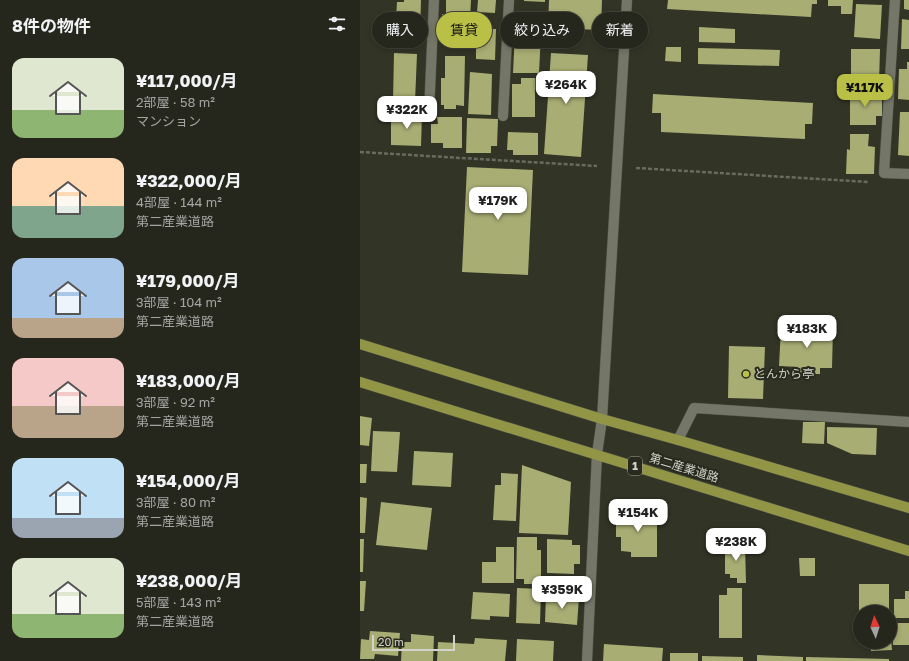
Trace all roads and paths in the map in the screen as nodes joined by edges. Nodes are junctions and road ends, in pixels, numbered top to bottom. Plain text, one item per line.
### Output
1 (434, 0) edge
2 (509, 0) edge
3 (627, 0) edge
4 (895, 0) edge
5 (429, 113) dead end
6 (503, 116) dead end
7 (909, 174) edge
8 (360, 344) edge
9 (360, 382) edge
10 (602, 419) junction
11 (909, 422) edge
12 (678, 440) junction
13 (597, 454) junction
14 (909, 508) edge
15 (909, 551) edge
16 (587, 661) edge

1 - 5 street
2 - 6 street
3 - 10 street
4 - 7 street
8 - 10 main road, 第二産業道路
9 - 13 main road, 第二産業道路 / 1
10 - 12 main road, 第二産業道路
10 - 13 street
11 - 12 street
12 - 14 main road, 第二産業道路
13 - 15 main road, 第二産業道路 / 1
13 - 16 street

